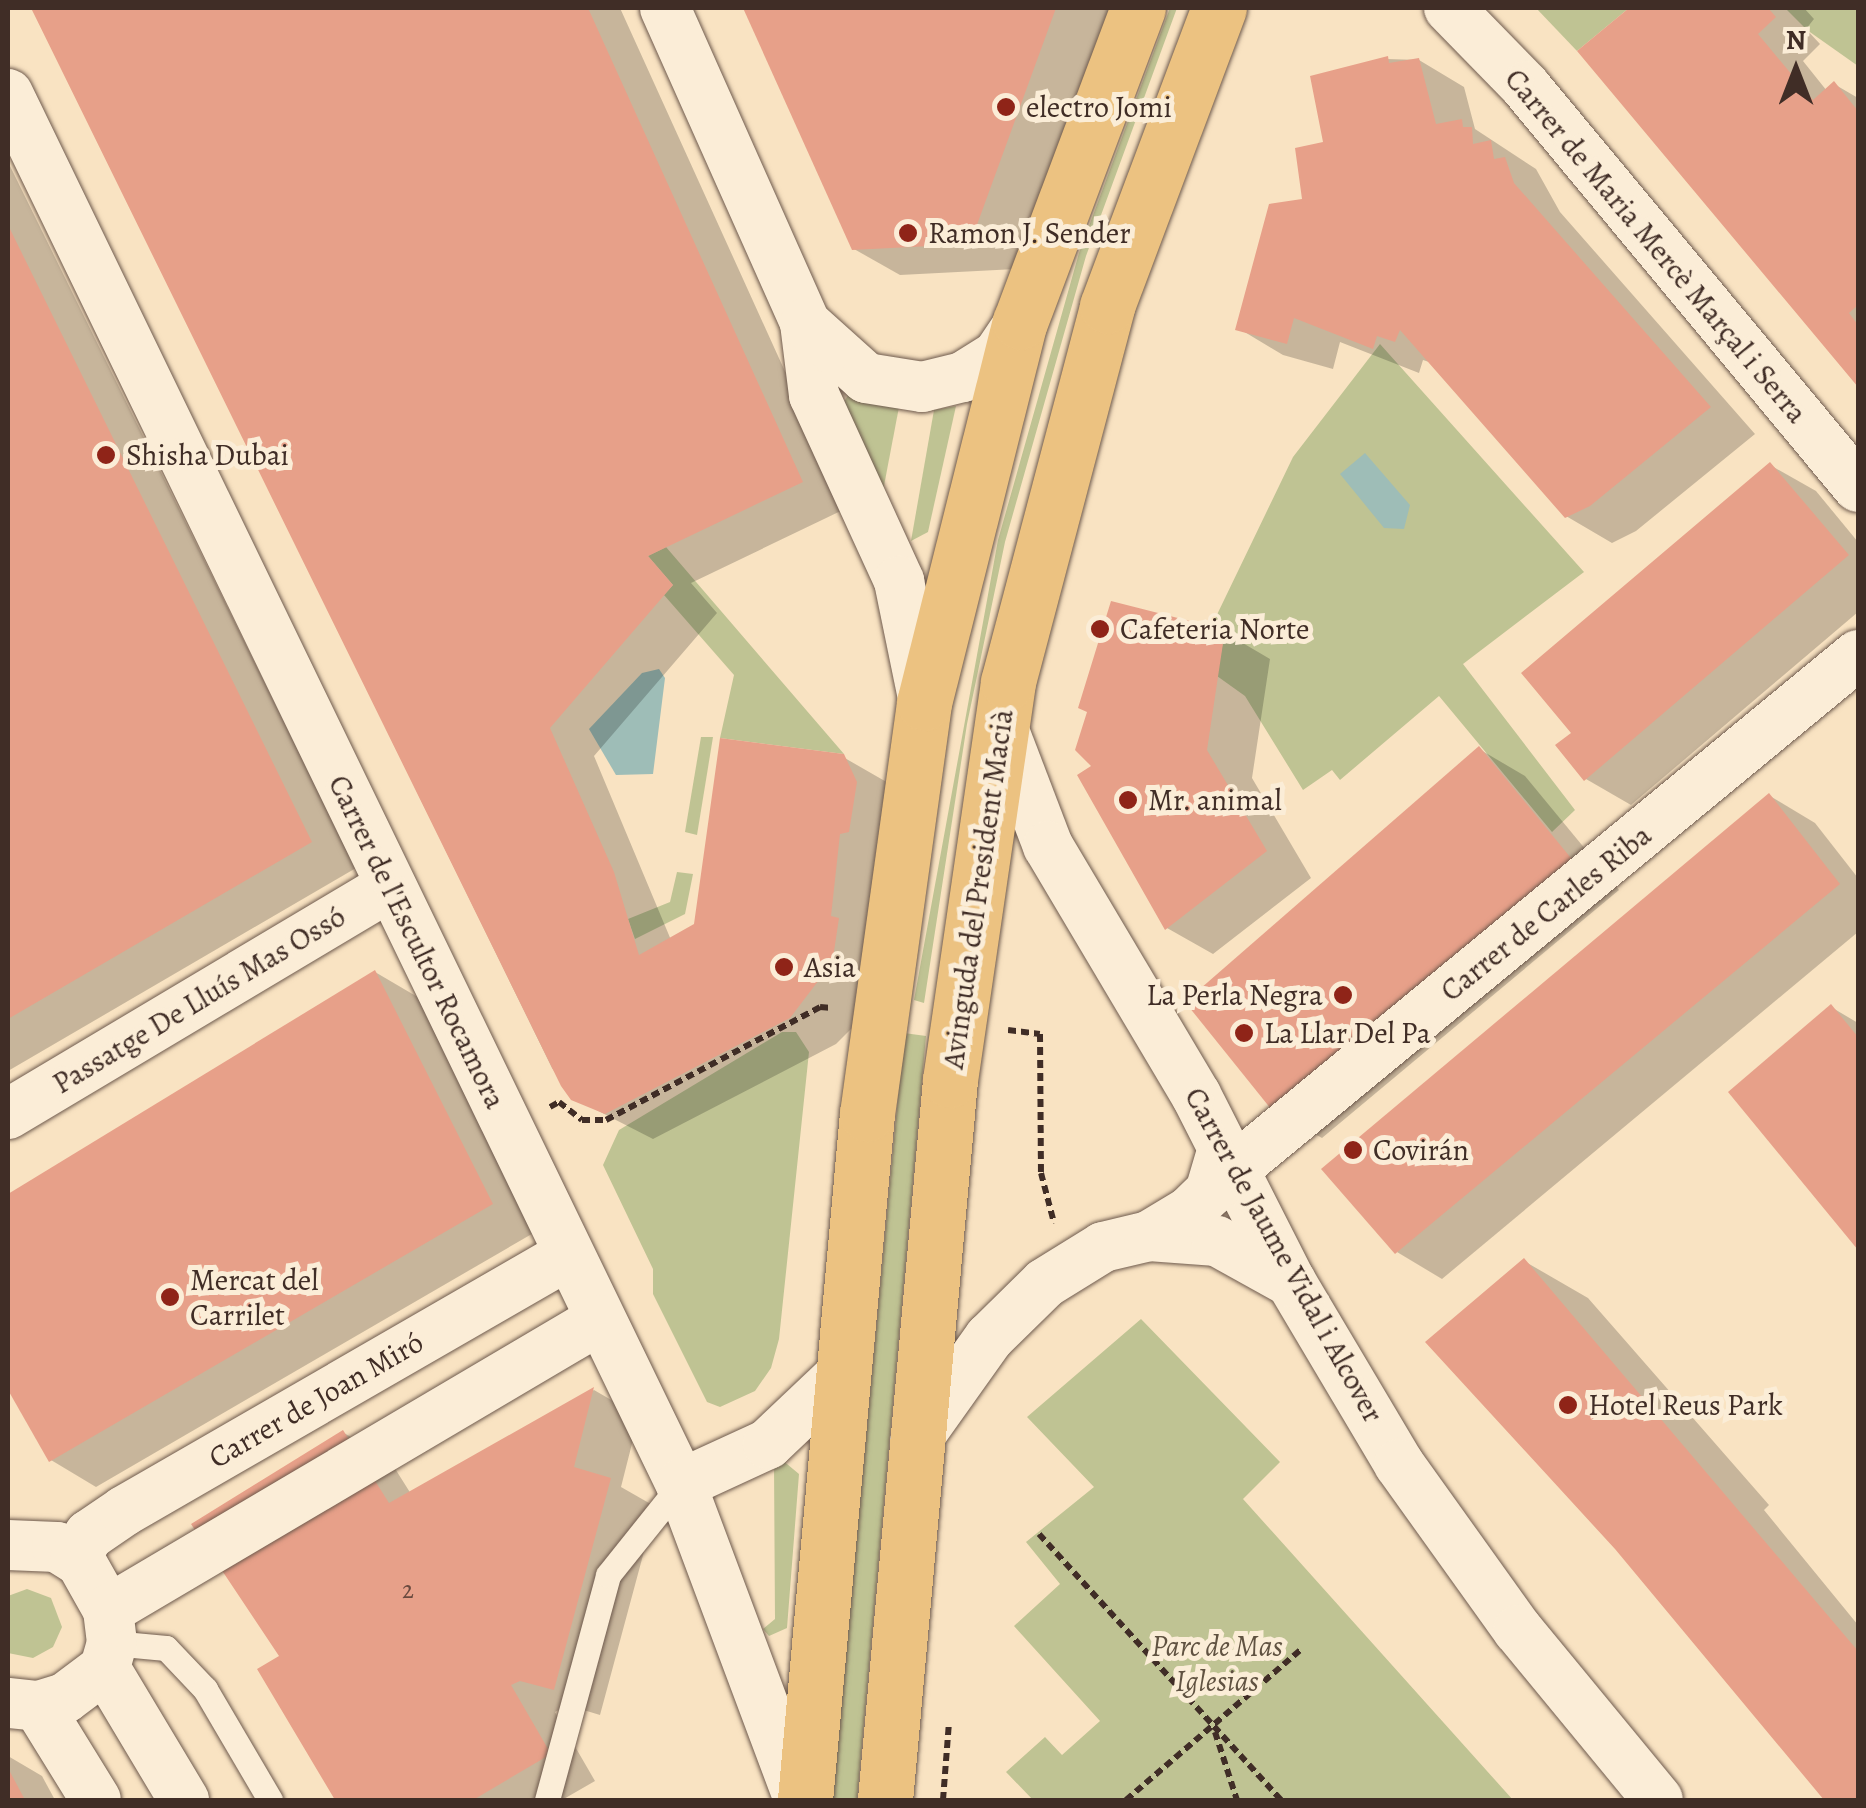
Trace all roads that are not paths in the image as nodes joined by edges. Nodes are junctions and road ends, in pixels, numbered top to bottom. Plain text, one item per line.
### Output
1 (664, 8) edge
2 (1138, 8) edge
3 (1219, 8) edge
4 (1449, 8) edge
5 (8, 94) edge
6 (1020, 322) junction
7 (805, 323) junction
8 (1858, 488) edge
9 (1858, 655) edge
10 (924, 704) junction
11 (1001, 723) junction
12 (390, 886) junction
13 (8, 1114) edge
14 (1228, 1159) junction
15 (1149, 1236) junction
16 (568, 1255) junction
17 (1291, 1282) junction
18 (599, 1320) junction
19 (844, 1372) junction
20 (643, 1407) junction
21 (914, 1442) junction
22 (768, 1444) junction
23 (681, 1484) junction
24 (8, 1545) edge
25 (75, 1558) junction
26 (108, 1640) junction
27 (23, 1704) edge
28 (96, 1800) edge
29 (184, 1800) edge
30 (270, 1800) edge
31 (548, 1800) edge
32 (802, 1800) edge
33 (885, 1800) edge
34 (1658, 1800) edge

1 - 7 street
2 - 6 main road
3 - 11 main road, Avinguda del President Macià
4 - 8 street, Carrer de Maria Mercè Marçal i Serra
5 - 12 street, Carrer de l'Escultor Rocamora
6 - 7 street
6 - 10 main road
7 - 10 street
9 - 14 street, Carrer de Carles Riba
10 - 19 main road
11 - 14 street, Carrer de Jaume Vidal i Alcover
11 - 21 main road, Avinguda del President Macià
12 - 13 street, Passatge De Lluís Mas Ossó
12 - 16 street, Carrer de l'Escultor Rocamora
14 - 15 street
14 - 17 street, Carrer de Jaume Vidal i Alcover
15 - 17 street
15 - 21 street
16 - 18 street, Carrer de l'Escultor Rocamora
16 - 25 street, Carrer de Joan Miró
17 - 34 street, Carrer de Jaume Vidal i Alcover
18 - 20 street, Carrer de l'Escultor Rocamora
18 - 26 street
19 - 22 street
19 - 32 main road
20 - 22 street
20 - 23 street, Carrer de l'Escultor Rocamora
21 - 33 main road, Avinguda del President Macià
22 - 23 street
23 - 31 lane
23 - 32 street, Carrer de l'Escultor Rocamora
24 - 25 street
25 - 26 street
26 - 27 street
26 - 29 street
26 - 30 lane
27 - 28 street

